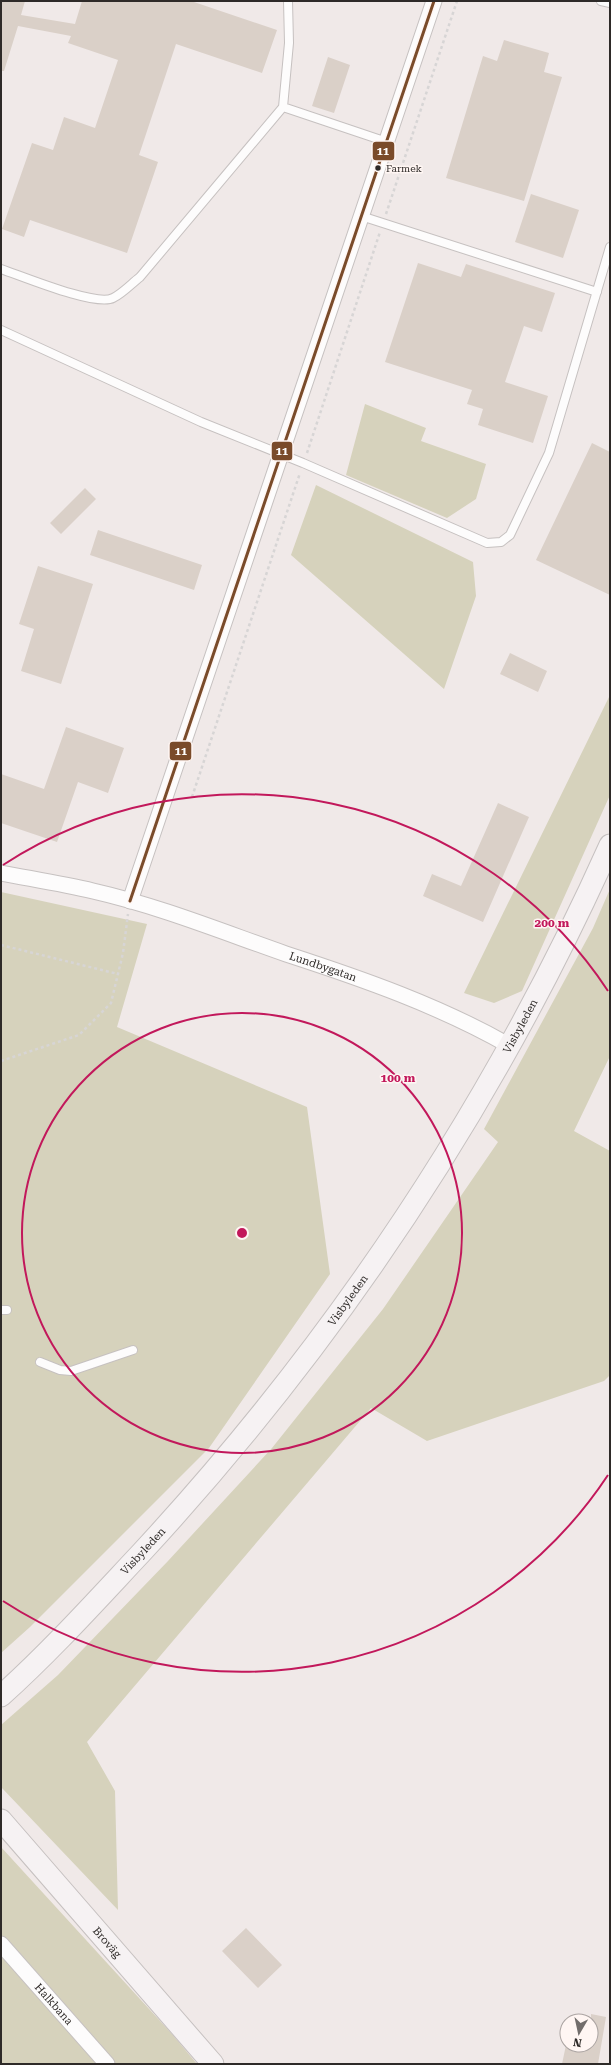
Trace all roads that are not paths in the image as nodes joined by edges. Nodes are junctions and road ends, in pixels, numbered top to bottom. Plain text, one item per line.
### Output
1 (288, 1) edge
2 (434, 1) edge
3 (601, 1) edge
4 (610, 3) edge
5 (283, 107) junction
6 (387, 142) junction
7 (361, 216) junction
8 (610, 247) edge
9 (1, 269) edge
10 (597, 292) junction
11 (1, 330) edge
12 (280, 454) junction
13 (610, 845) edge
14 (1, 873) edge
15 (130, 901) junction
16 (510, 1046) junction
17 (133, 1350) dead end
18 (40, 1362) dead end
19 (1, 1696) edge
20 (1, 1820) edge
21 (1, 1944) edge
22 (107, 2064) edge
23 (213, 2064) edge

1 - 5 lane
2 - 6 street
3 - 4 lane
5 - 6 lane
5 - 9 lane
6 - 7 street
7 - 10 lane
7 - 12 street
8 - 10 lane
10 - 12 lane
11 - 12 lane
12 - 15 street
13 - 16 main road, Visbyleden
14 - 15 street, Lundbygatan
15 - 16 street, Lundbygatan
16 - 19 main road, Visbyleden
17 - 18 lane
20 - 23 main road, Broväg
21 - 22 street, Halkbana

